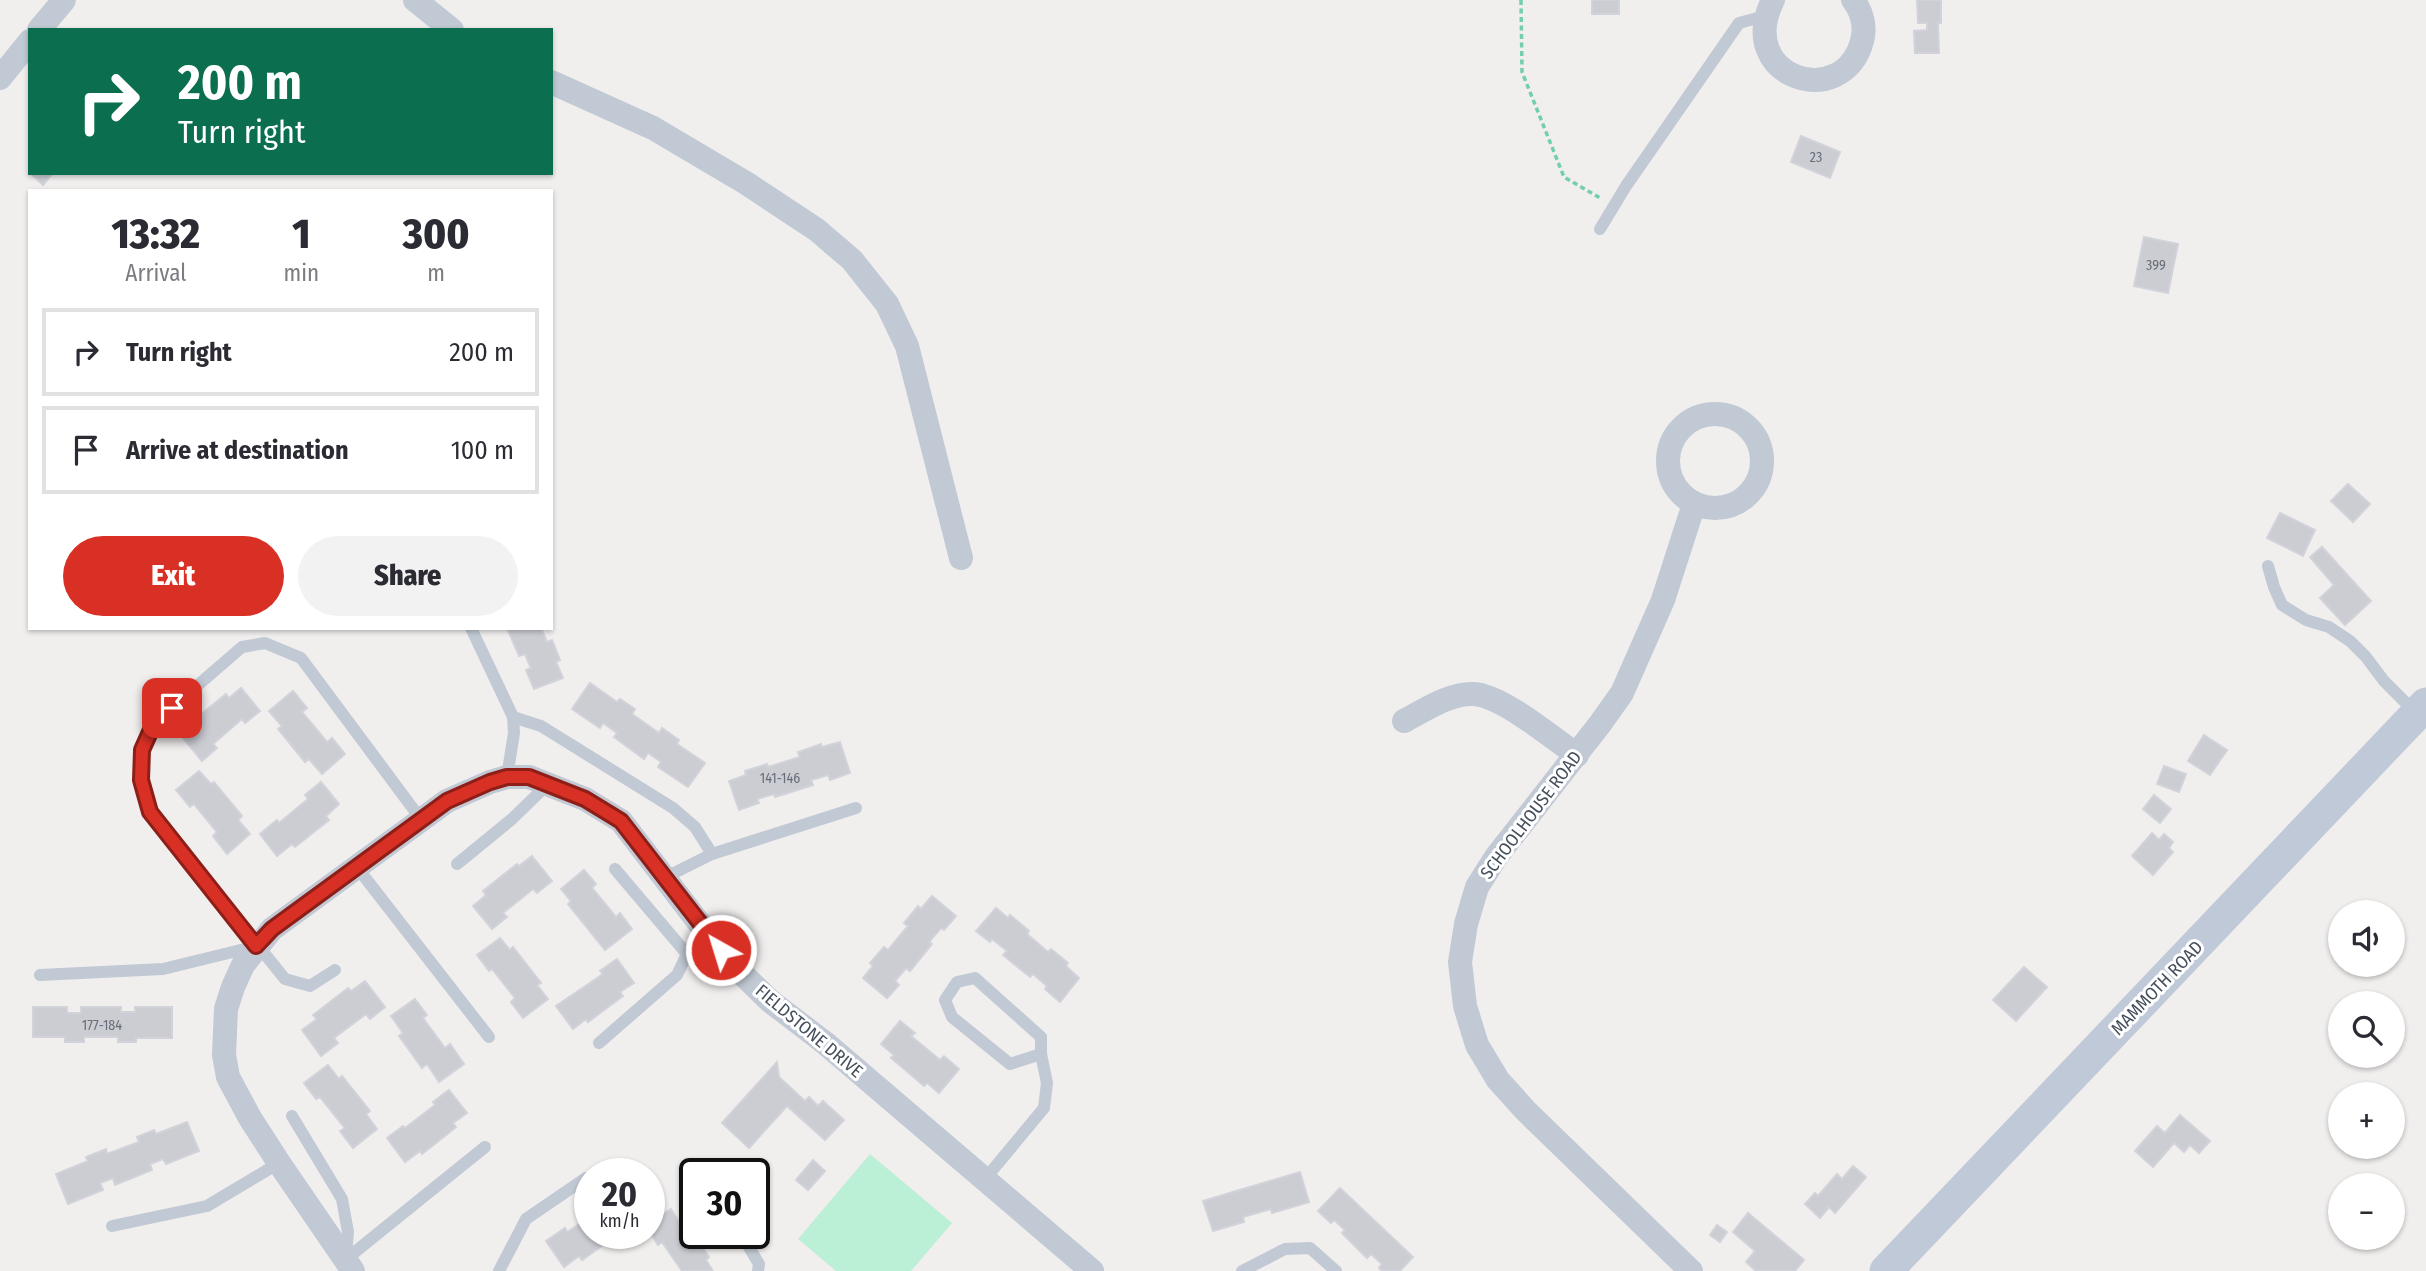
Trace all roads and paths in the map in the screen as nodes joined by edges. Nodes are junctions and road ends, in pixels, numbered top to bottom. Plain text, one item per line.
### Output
1 (64, 0) edge
2 (415, 0) edge
3 (1521, 0) edge
4 (1853, 0) edge
5 (1769, 8) edge
6 (41, 28) edge
7 (450, 28) edge
8 (28, 43) edge
9 (0, 78) edge
10 (553, 83) edge
11 (1614, 206) junction
12 (1600, 229) dead end
13 (1694, 504) dead end
14 (961, 558) dead end
15 (2268, 566) dead end
16 (472, 630) edge
17 (2421, 709) edge
18 (513, 717) junction
19 (1404, 721) dead end
20 (1577, 755) junction
21 (507, 777) junction
22 (548, 784) junction
23 (856, 808) dead end
24 (420, 818) junction
25 (712, 853) junction
26 (457, 864) dead end
27 (356, 866) junction
28 (615, 869) dead end
29 (666, 877) junction
30 (706, 932) junction
31 (256, 946) junction
32 (687, 954) junction
33 (335, 970) dead end
34 (40, 975) dead end
35 (489, 1037) dead end
36 (599, 1043) dead end
37 (1041, 1054) junction
38 (292, 1116) dead end
39 (485, 1147) dead end
40 (279, 1164) junction
41 (985, 1179) junction
42 (574, 1186) edge
43 (113, 1226) dead end
44 (750, 1249) edge
45 (349, 1266) edge
46 (1089, 1270) edge
47 (499, 1271) edge
48 (758, 1271) edge
49 (1242, 1271) edge
50 (1336, 1271) edge
51 (1690, 1271) edge
52 (1886, 1271) edge

1 - 6 street
2 - 7 street
3 - 11 path
4 - 5 street
5 - 11 lane
8 - 9 street
10 - 14 street
11 - 12 lane
13 - 20 street, SCHOOLHOUSE ROAD
15 - 17 lane
16 - 18 lane
17 - 52 main road, MAMMOTH ROAD
18 - 21 lane
18 - 25 lane
19 - 20 street
20 - 51 street, SCHOOLHOUSE ROAD
21 - 22 street, FIELDSTONE DRIVE
21 - 24 street, FIELDSTONE DRIVE
22 - 26 lane
22 - 29 street, FIELDSTONE DRIVE
23 - 25 lane
24 - 27 street, FIELDSTONE DRIVE
24 - 31 lane
25 - 29 lane
27 - 31 street, FIELDSTONE DRIVE
27 - 35 lane
28 - 32 lane
29 - 30 street, FIELDSTONE DRIVE
30 - 32 lane
30 - 41 street, FIELDSTONE DRIVE
31 - 33 lane
31 - 34 lane
31 - 40 street, FIELDSTONE DRIVE
32 - 36 lane
37 - 37 lane
37 - 41 lane
38 - 45 lane
39 - 45 lane
40 - 43 lane
40 - 45 street, FIELDSTONE DRIVE
41 - 46 street, FIELDSTONE DRIVE
42 - 47 lane
44 - 48 lane
49 - 50 lane

